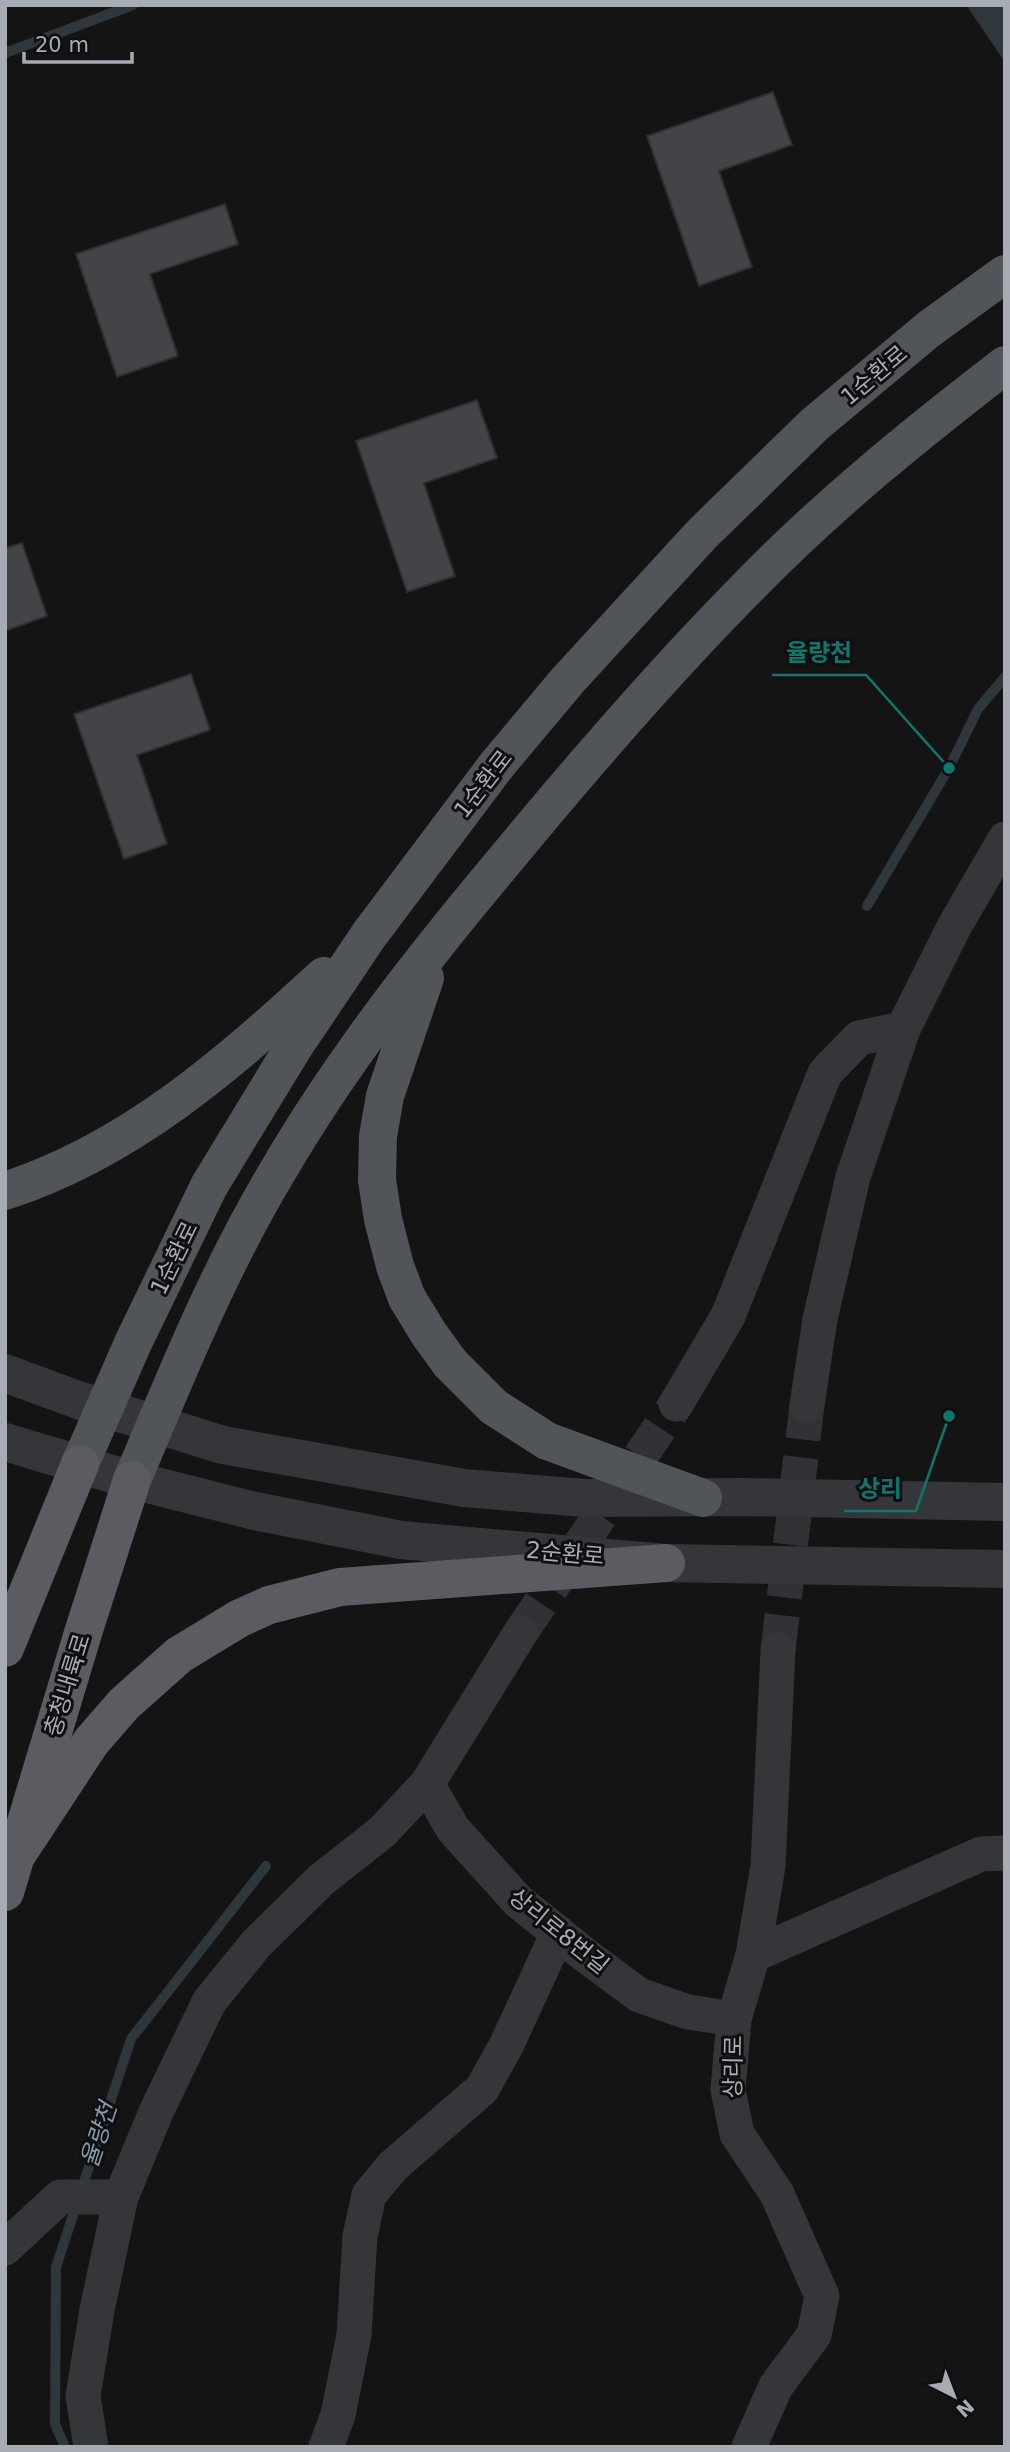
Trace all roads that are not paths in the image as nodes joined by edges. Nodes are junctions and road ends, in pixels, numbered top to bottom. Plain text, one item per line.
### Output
1 (1005, 274) edge
2 (1005, 365) edge
3 (1005, 839) edge
4 (446, 931) junction
5 (369, 935) junction
6 (903, 1029) junction
7 (5, 1191) edge
8 (5, 1373) edge
9 (676, 1404) tunnel mouth
10 (807, 1405) tunnel mouth
11 (105, 1408) junction
12 (156, 1424) junction
13 (5, 1442) edge
14 (80, 1464) junction
15 (132, 1480) junction
16 (703, 1498) junction
17 (1005, 1502) edge
18 (666, 1563) junction
19 (1005, 1569) edge
20 (521, 1632) tunnel mouth
21 (5, 1648) edge
22 (778, 1650) tunnel mouth
23 (427, 1784) junction
24 (1005, 1853) edge
25 (16, 1856) junction
26 (5, 1892) edge
27 (558, 1933) junction
28 (753, 1955) junction
29 (734, 2019) junction
30 (121, 2197) junction
31 (5, 2248) edge
32 (91, 2447) edge
33 (326, 2447) edge
34 (749, 2447) edge

1 - 5 main road, 1순환로
2 - 4 main road
3 - 6 street
4 - 12 main road
4 - 16 main road
5 - 7 main road
5 - 11 main road, 1순환로
6 - 9 street
6 - 10 street
8 - 11 street
11 - 12 street
11 - 14 main road, 1순환로
12 - 15 main road
12 - 16 street
13 - 14 street
14 - 15 street
14 - 21 highway
15 - 18 street, 2순환로
15 - 25 highway, 충청내륙로
16 - 17 street
18 - 19 street, 2순환로
18 - 25 highway
20 - 23 street
22 - 28 street, 상리로
23 - 27 street, 상리로8번길
23 - 30 street
24 - 28 street
25 - 26 highway, 충청내륙로
27 - 29 street, 상리로8번길
27 - 33 street
28 - 29 street, 상리로
29 - 34 street, 상리로
30 - 31 street
30 - 32 street

